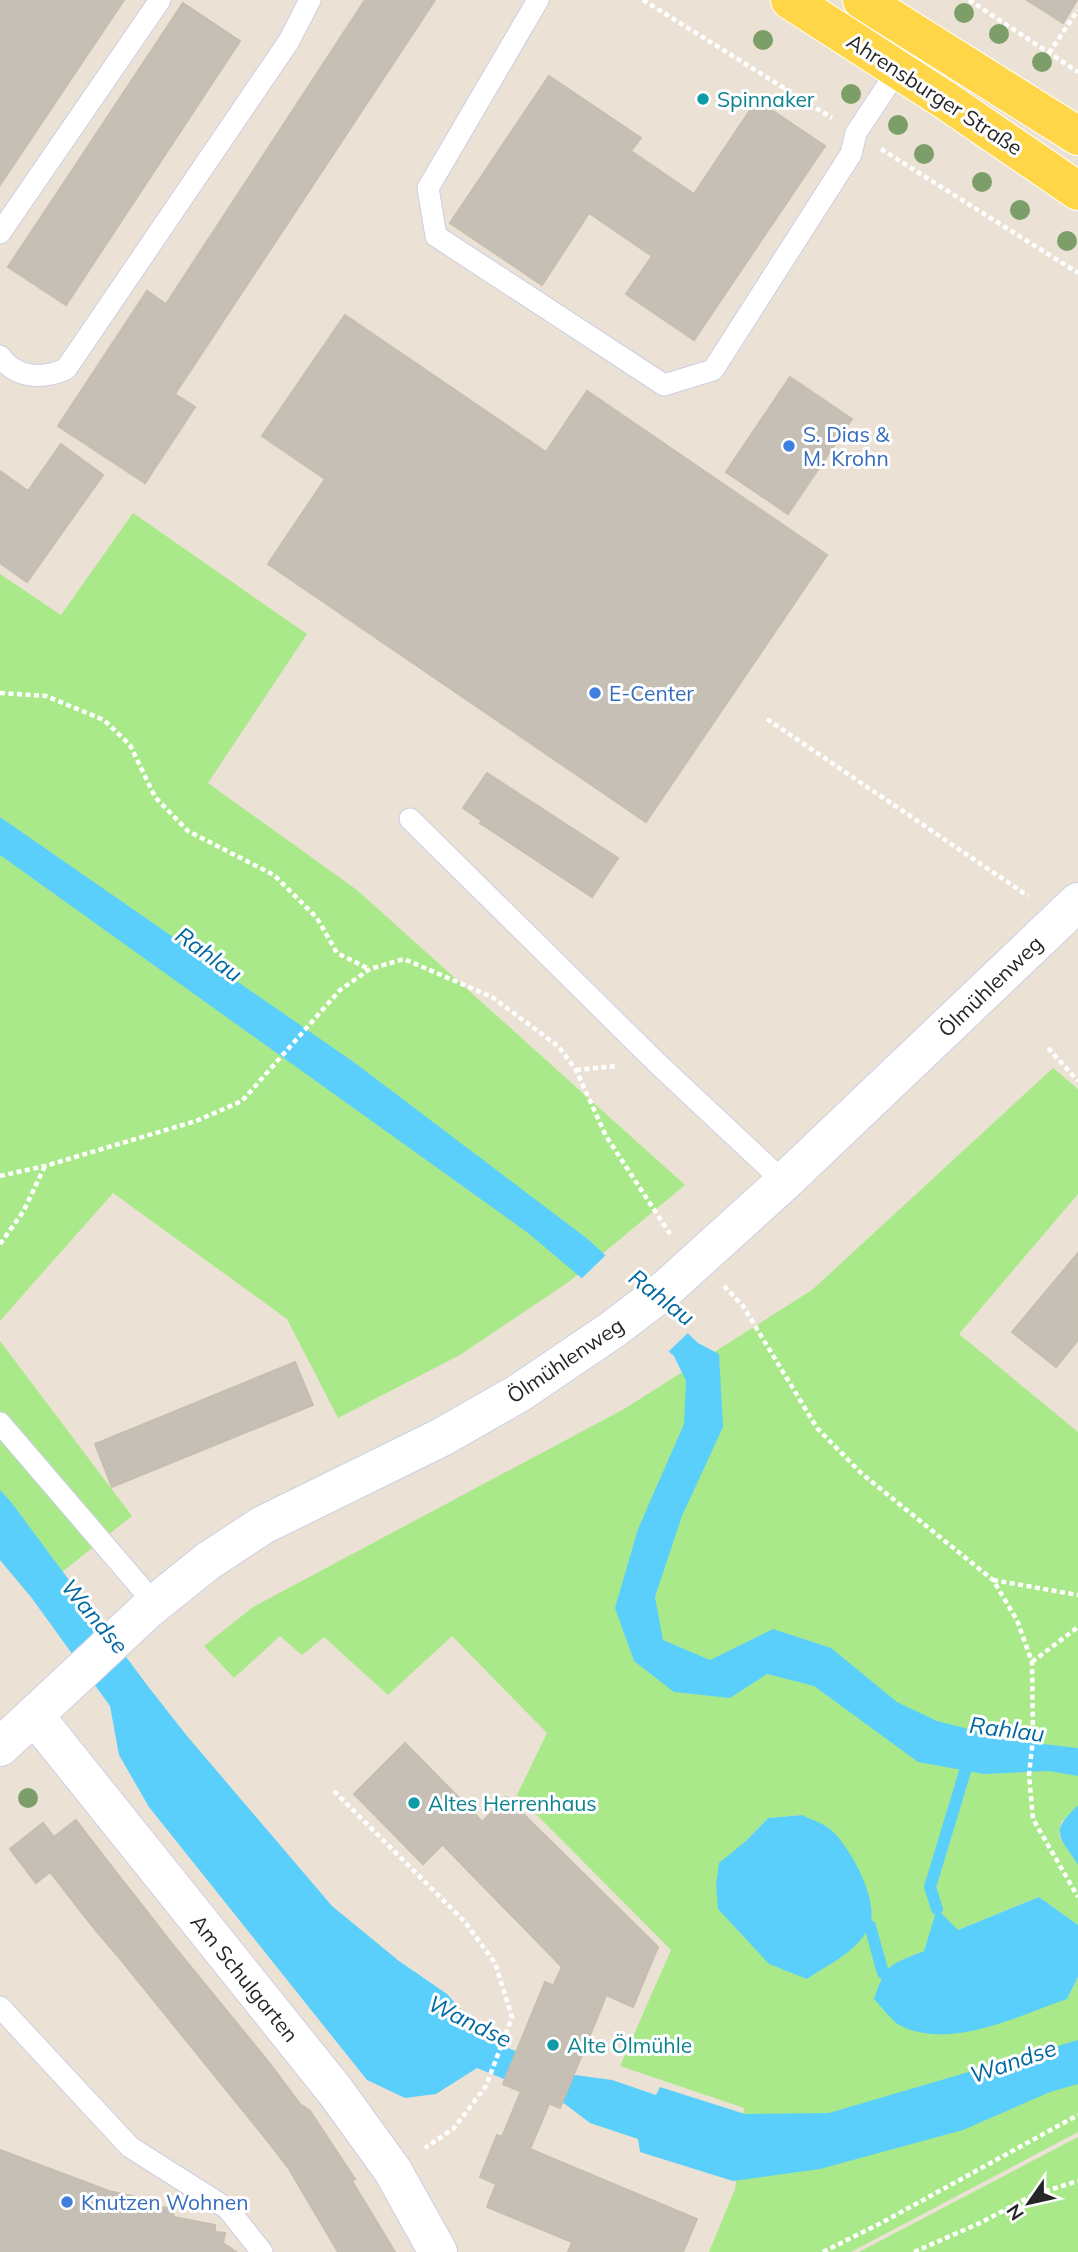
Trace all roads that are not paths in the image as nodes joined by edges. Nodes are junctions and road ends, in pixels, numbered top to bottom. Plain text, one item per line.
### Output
1 (160, 0) edge
2 (310, 0) edge
3 (538, 0) edge
4 (862, 0) edge
5 (795, 1) edge
6 (921, 37) junction
7 (899, 69) junction
8 (1078, 136) edge
9 (1078, 191) edge
10 (0, 233) edge
11 (0, 356) edge
12 (410, 819) dead end
13 (1069, 910) edge
14 (784, 1182) junction
15 (0, 1423) edge
16 (155, 1604) junction
17 (34, 1715) junction
18 (0, 1747) edge
19 (0, 2007) edge
20 (262, 2252) edge
21 (438, 2252) edge

1 - 10 lane
2 - 11 lane
3 - 7 lane
4 - 6 main road, Ahrensburger Straße
5 - 7 main road, Ahrensburger Straße
6 - 7 lane
6 - 8 main road, Ahrensburger Straße
7 - 9 main road, Ahrensburger Straße
12 - 14 lane
13 - 14 main road, Ölmühlenweg
14 - 16 main road, Ölmühlenweg
15 - 16 lane
16 - 17 main road, Ölmühlenweg
17 - 18 main road, Ölmühlenweg
17 - 21 main road, Am Schulgarten
19 - 20 lane

